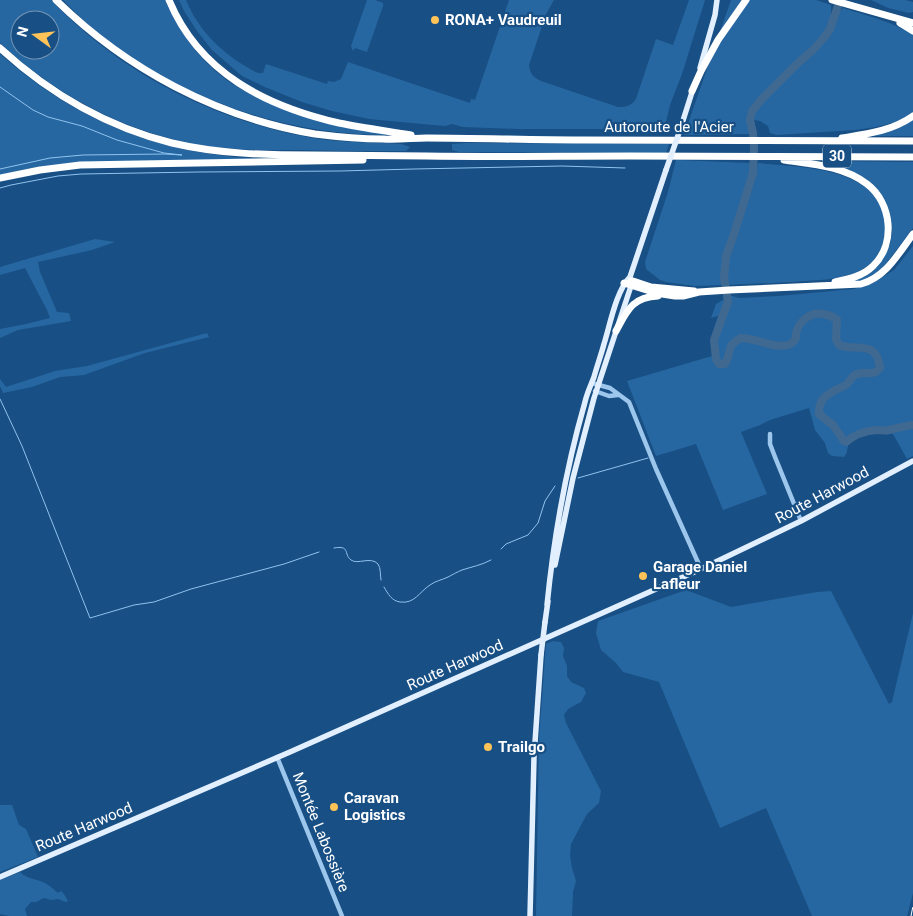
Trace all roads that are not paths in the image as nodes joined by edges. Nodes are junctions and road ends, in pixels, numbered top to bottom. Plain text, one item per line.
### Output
1 (56, 0) edge
2 (169, 0) edge
3 (717, 0) edge
4 (746, 0) edge
5 (832, 0) edge
6 (888, 17) junction
7 (913, 23) edge
8 (913, 31) edge
9 (0, 48) edge
10 (692, 91) junction
11 (913, 116) edge
12 (425, 138) junction
13 (822, 141) junction
14 (913, 141) edge
15 (760, 156) junction
16 (479, 157) junction
17 (913, 157) edge
18 (0, 178) edge
19 (913, 234) edge
20 (630, 281) junction
21 (810, 286) junction
22 (699, 292) junction
23 (668, 296) junction
24 (616, 331) junction
25 (598, 385) junction
26 (590, 386) junction
27 (596, 392) junction
28 (618, 395) junction
29 (770, 434) dead end
30 (913, 461) edge
31 (802, 521) junction
32 (701, 569) junction
33 (547, 605) junction
34 (277, 758) junction
35 (0, 877) edge
36 (342, 916) edge
37 (530, 916) edge

1 - 12 highway
2 - 12 highway
3 - 10 main road
4 - 10 highway
5 - 6 highway
6 - 7 highway
6 - 8 highway
9 - 16 highway
10 - 20 main road, bridge
11 - 13 highway
12 - 13 highway, Autoroute de l'Acier / 30
13 - 14 highway, Autoroute de l'Acier / 30
15 - 16 highway, Autoroute de l'Acier / 30
15 - 17 highway, Autoroute de l'Acier / 30
15 - 21 highway
16 - 18 highway
19 - 21 highway
20 - 22 highway
20 - 23 highway
20 - 24 main road
20 - 26 main road
21 - 22 highway
22 - 23 highway
23 - 24 highway
24 - 25 main road
25 - 26 street
25 - 27 main road
25 - 28 street
26 - 27 street
26 - 33 main road
27 - 28 street
27 - 33 main road
28 - 32 street
29 - 31 street
30 - 31 main road, Route Harwood
31 - 32 main road, Route Harwood
32 - 34 main road, Route Harwood
33 - 37 main road, bridge
34 - 35 main road, Route Harwood
34 - 36 street, Montée Labossière

